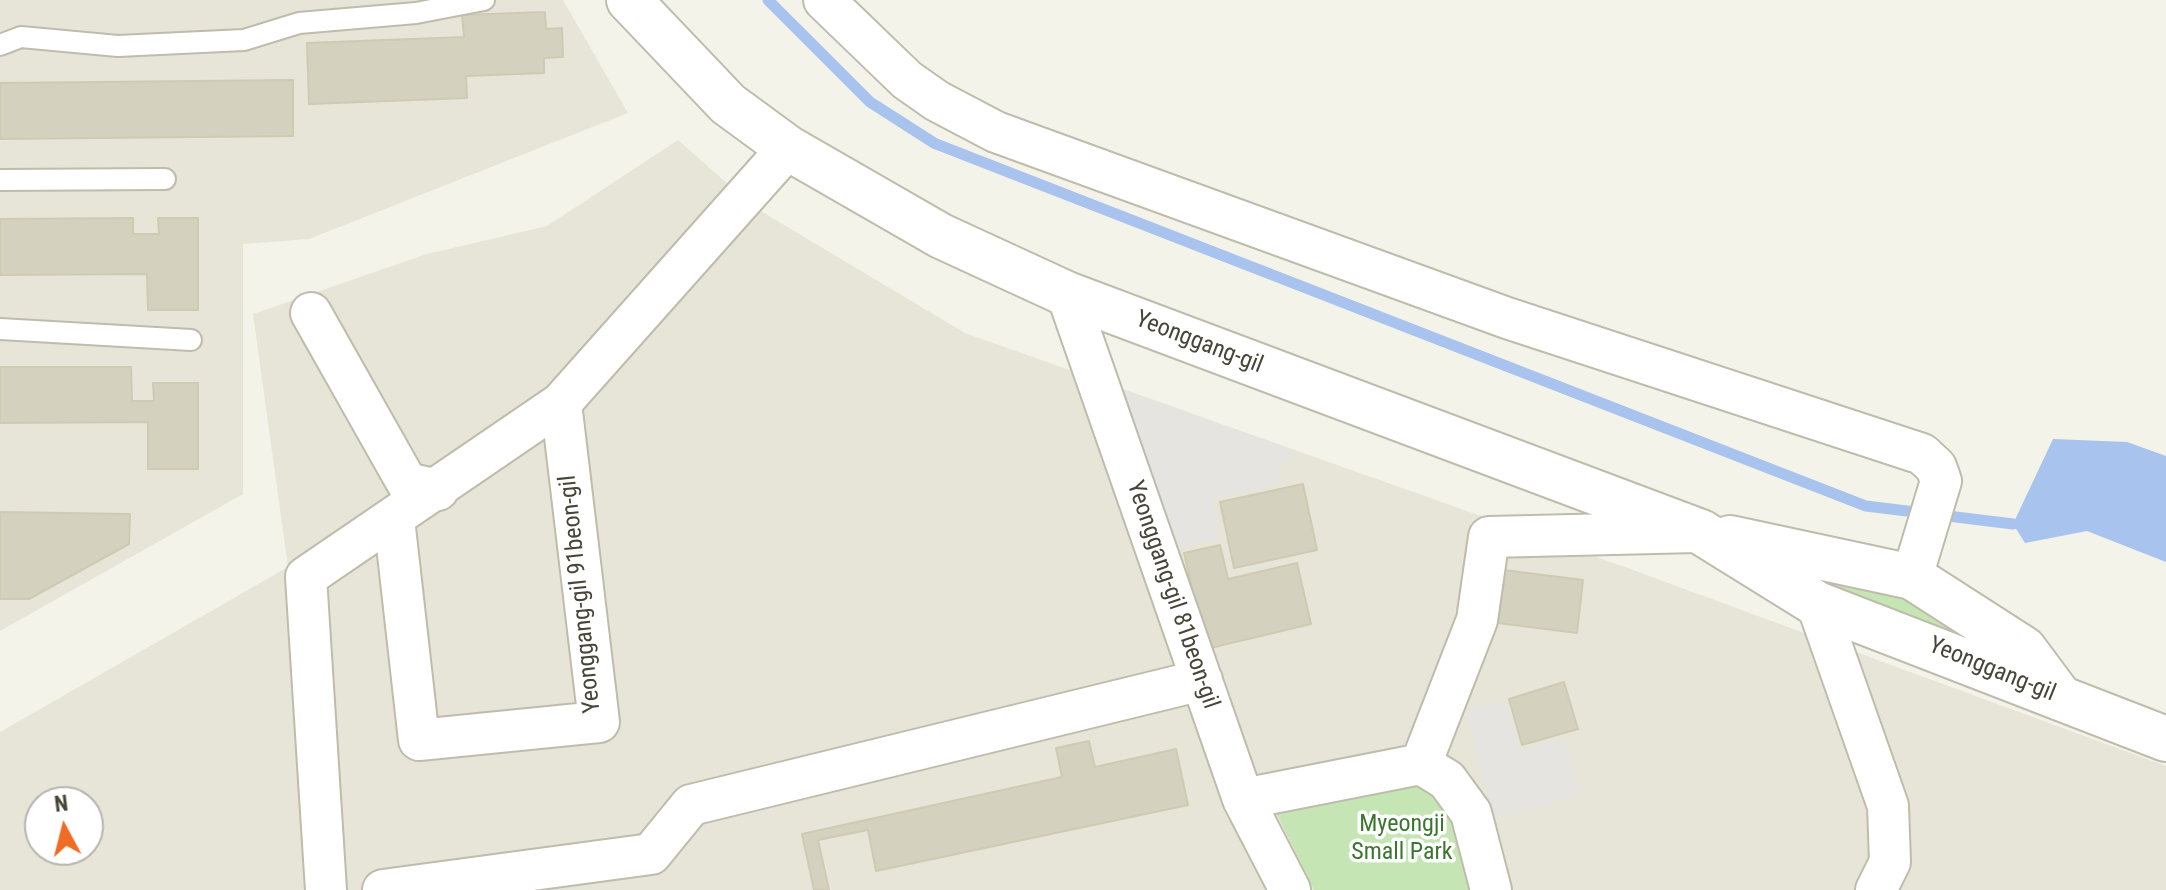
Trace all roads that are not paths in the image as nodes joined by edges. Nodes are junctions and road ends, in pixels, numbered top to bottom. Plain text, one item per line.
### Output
1 (484, 0) edge
2 (629, 0) edge
3 (824, 0) edge
4 (0, 45) edge
5 (788, 148) junction
6 (165, 179) dead end
7 (0, 180) edge
8 (1067, 294) junction
9 (311, 313) dead end
10 (0, 329) edge
11 (191, 340) dead end
12 (561, 403) junction
13 (438, 490) junction
14 (394, 519) junction
15 (1701, 532) junction
16 (1912, 577) junction
17 (1817, 604) junction
18 (1202, 680) junction
19 (2059, 696) junction
20 (2166, 739) edge
21 (1421, 764) junction
22 (1243, 799) junction
23 (539, 880) edge
24 (326, 890) edge
25 (383, 890) edge
26 (1290, 890) edge
27 (1491, 890) edge
28 (1876, 890) edge

1 - 4 lane
2 - 5 street, Yeonggang-gil
3 - 16 street
5 - 8 street, Yeonggang-gil
5 - 12 street
6 - 7 lane
8 - 15 street, Yeonggang-gil
8 - 18 street, Yeonggang-gil 81beon-gil
9 - 13 street
10 - 11 lane
12 - 13 street
12 - 14 street, Yeonggang-gil 91beon-gil
13 - 14 street
14 - 24 street
15 - 16 street
15 - 17 street, Yeonggang-gil
15 - 21 street
16 - 19 street
17 - 19 street, Yeonggang-gil
17 - 28 street
18 - 22 street, Yeonggang-gil 81beon-gil
18 - 23 street
19 - 20 street, Yeonggang-gil
21 - 22 street
21 - 27 street
22 - 26 street, Yeonggang-gil 81beon-gil
23 - 25 street

